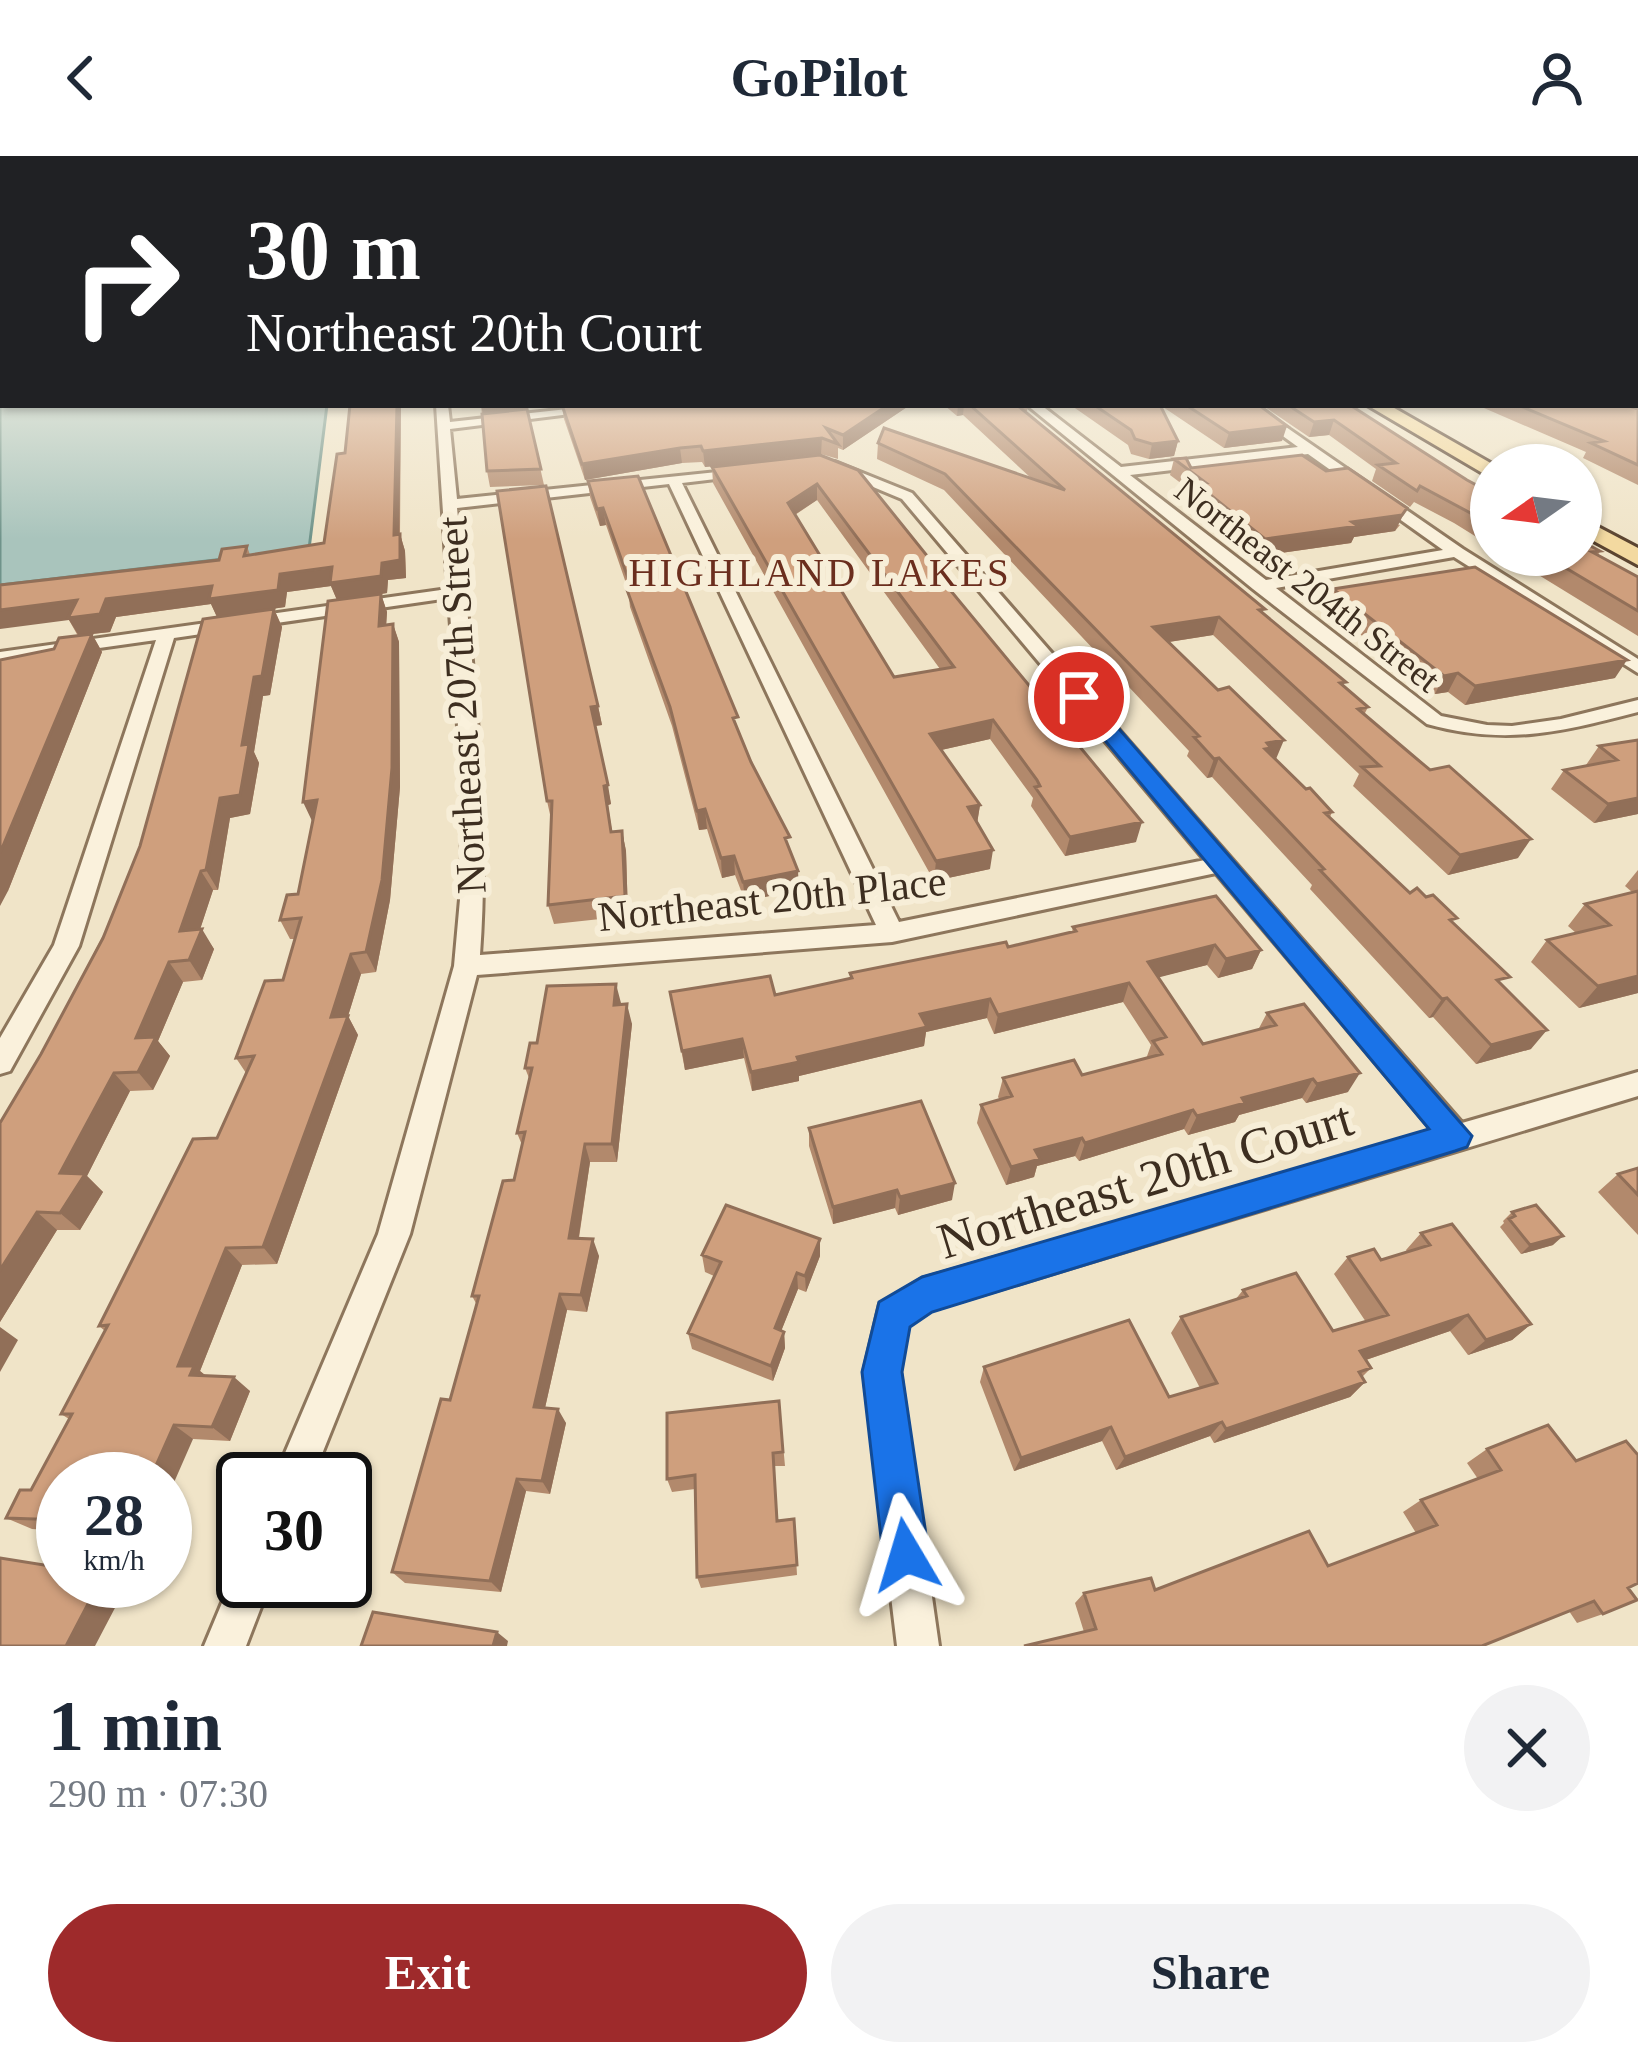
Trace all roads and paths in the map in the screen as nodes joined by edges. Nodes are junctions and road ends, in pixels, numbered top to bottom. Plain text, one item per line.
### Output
1 (579, 408) edge
2 (1037, 408) edge
3 (1250, 408) edge
4 (1381, 408) edge
5 (1414, 408) edge
6 (444, 415) edge
7 (1479, 444) edge
8 (1309, 450) junction
9 (1470, 460) edge
10 (822, 462) edge
11 (759, 470) edge
12 (1117, 472) junction
13 (674, 480) junction
14 (451, 504) junction
15 (1602, 513) edge
16 (1638, 533) edge
17 (1602, 537) edge
18 (1457, 552) junction
19 (1638, 558) edge
20 (1258, 586) junction
21 (459, 592) junction
22 (167, 633) junction
23 (0, 657) edge
24 (1638, 668) edge
25 (1638, 706) edge
26 (1223, 864) junction
27 (892, 933) junction
28 (467, 966) junction
29 (0, 1063) edge
30 (1638, 1084) edge
31 (1455, 1136) junction
32 (304, 1452) edge
33 (240, 1608) edge
34 (224, 1646) edge
35 (918, 1646) edge

1 - 6 street
2 - 12 street, Northeast 204th Street
3 - 8 street
4 - 9 main road
5 - 7 main road
6 - 14 street, Northeast 207th Street
8 - 12 street
8 - 18 street
10 - 26 street
11 - 13 street
12 - 20 street, Northeast 204th Street
13 - 14 street
13 - 27 street
14 - 21 street, Northeast 207th Street
15 - 16 main road
17 - 19 main road
18 - 20 street
18 - 24 street
20 - 25 street, Northeast 204th Street
21 - 22 street
21 - 28 street, Northeast 207th Street
22 - 23 street
22 - 29 street
26 - 27 street, Northeast 20th Place
26 - 31 street
27 - 28 street, Northeast 20th Place
28 - 32 street, Northeast 207th Street
30 - 31 street, Northeast 20th Court
31 - 35 street, Northeast 20th Court
33 - 34 street

